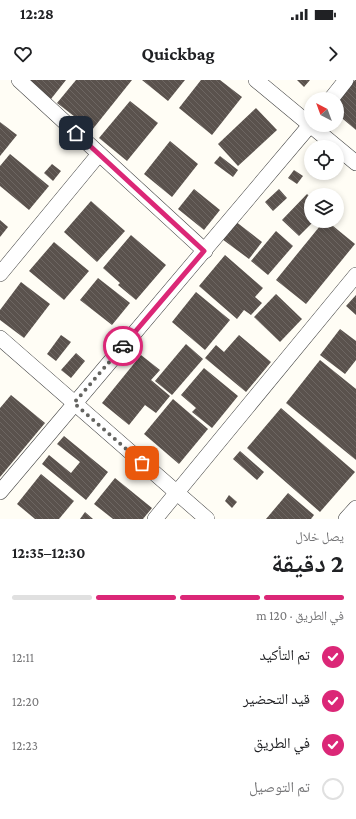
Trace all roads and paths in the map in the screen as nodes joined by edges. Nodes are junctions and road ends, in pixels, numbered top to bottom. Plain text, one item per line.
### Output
1 (19, 80) edge
2 (256, 80) edge
3 (346, 80) edge
4 (337, 92) edge
5 (304, 118) edge
6 (304, 132) edge
7 (320, 132) edge
8 (99, 154) junction
9 (356, 163) edge
10 (204, 251) junction
11 (0, 274) edge
12 (356, 275) edge
13 (0, 338) edge
14 (74, 403) junction
15 (0, 492) edge
16 (177, 492) junction
17 (356, 508) edge
18 (155, 519) edge
19 (207, 519) edge
20 (346, 519) edge

1 - 8 street
2 - 5 street
3 - 4 street
6 - 10 street
7 - 9 street
8 - 10 street
8 - 11 street
10 - 14 street
12 - 16 street
13 - 14 street
14 - 15 street
14 - 16 street
16 - 18 street
16 - 19 street
17 - 20 street

